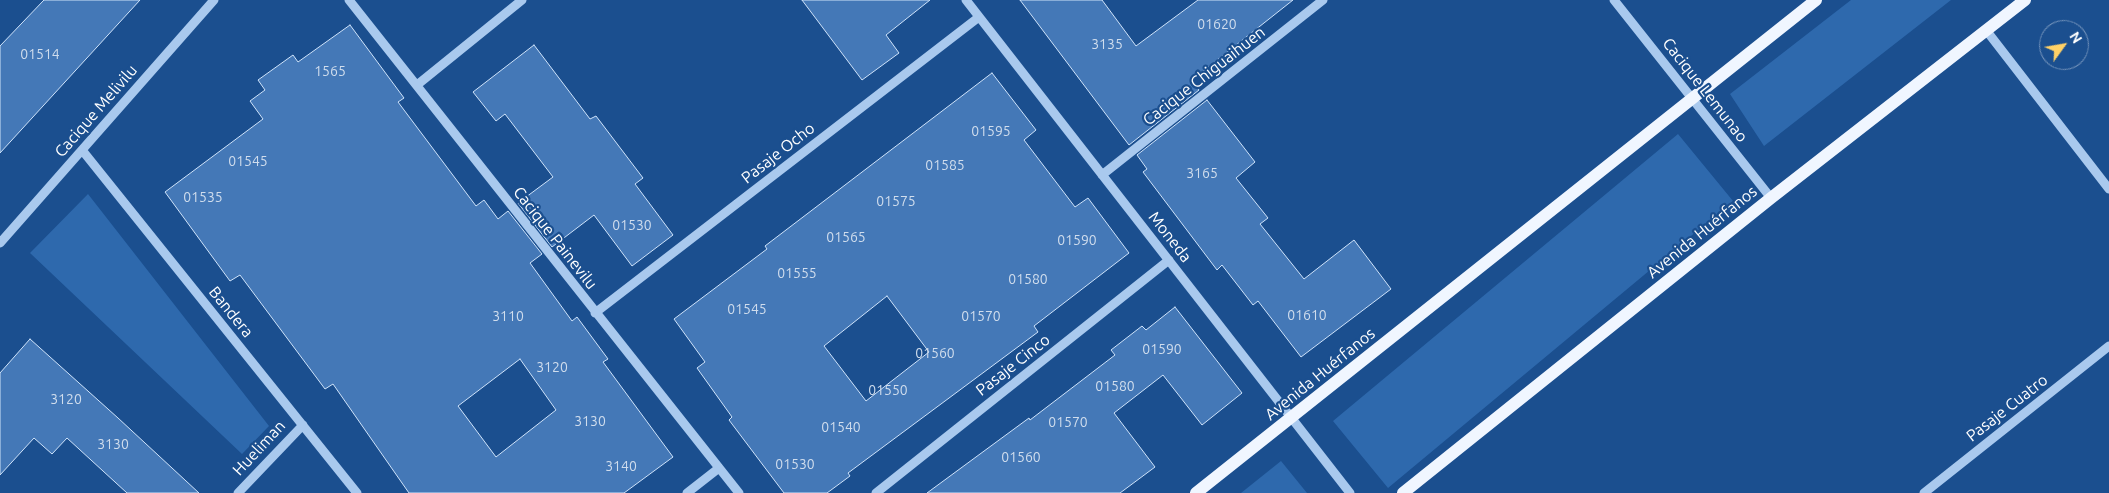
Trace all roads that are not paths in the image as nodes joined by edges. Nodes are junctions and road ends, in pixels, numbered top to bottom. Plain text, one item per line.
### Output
1 (214, 0) edge
2 (350, 0) edge
3 (522, 0) edge
4 (966, 0) edge
5 (1324, 0) edge
6 (1614, 0) edge
7 (1816, 0) edge
8 (2025, 0) edge
9 (979, 17) junction
10 (1986, 30) junction
11 (417, 85) junction
12 (1692, 97) junction
13 (82, 150) junction
14 (1102, 175) junction
15 (2109, 189) edge
16 (1772, 198) junction
17 (0, 243) edge
18 (1169, 260) junction
19 (596, 314) junction
20 (2109, 346) edge
21 (1292, 417) junction
22 (303, 425) junction
23 (719, 468) junction
24 (238, 493) edge
25 (357, 493) edge
26 (687, 493) edge
27 (739, 493) edge
28 (876, 493) edge
29 (1196, 493) edge
30 (1350, 493) edge
31 (1403, 493) edge
32 (1924, 493) edge

1 - 13 street, Cacique Melivilu
2 - 11 street, Cacique Painevilu
3 - 11 street
4 - 9 street, Moneda
5 - 14 street, Cacique Chiguaihuen
6 - 12 street, Cacique Lemunao
7 - 12 main road, Avenida Huérfanos
8 - 10 main road, Avenida Huérfanos
9 - 14 street, Moneda
9 - 19 street, Pasaje Ocho
10 - 15 street
10 - 16 main road, Avenida Huérfanos
11 - 19 street, Cacique Painevilu
12 - 16 street, Cacique Lemunao
12 - 21 main road, Avenida Huérfanos
13 - 17 street, Cacique Melivilu
13 - 22 street, Bandera
14 - 18 street, Moneda
16 - 31 main road, Avenida Huérfanos
18 - 21 street, Moneda
18 - 28 street, Pasaje Cinco
19 - 23 street, Cacique Painevilu
20 - 32 street, Pasaje Cuatro
21 - 29 main road, Avenida Huérfanos
21 - 30 street, Moneda
22 - 24 street, Hueliman
22 - 25 street, Bandera
23 - 26 street
23 - 27 street, Cacique Painevilu

